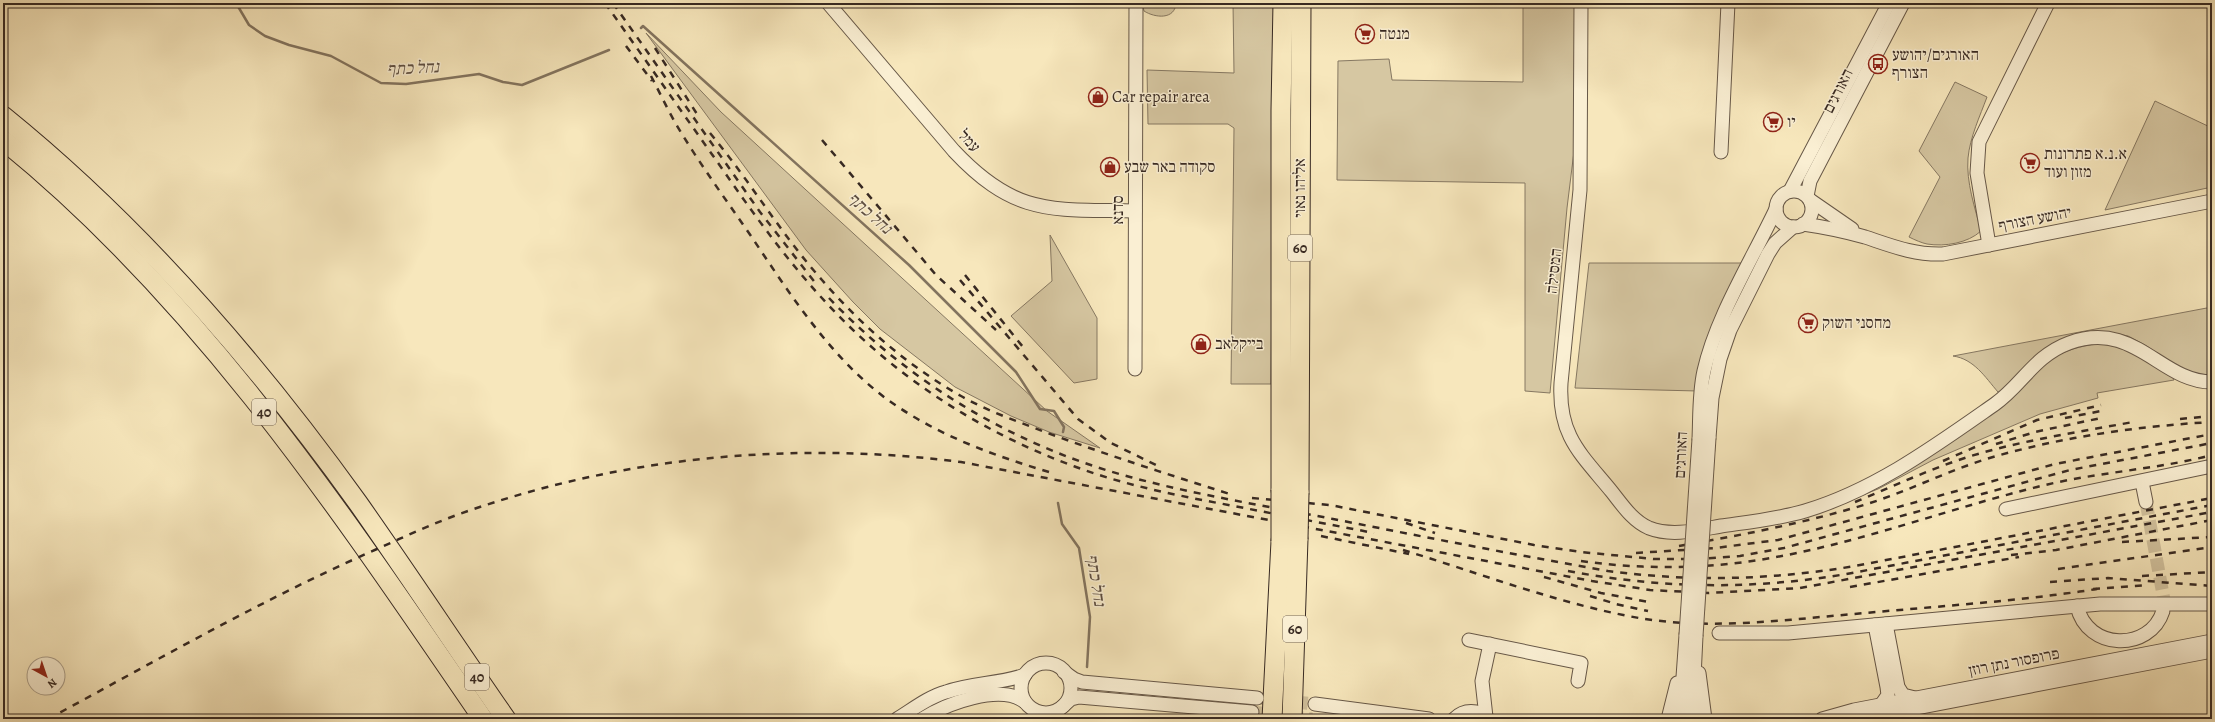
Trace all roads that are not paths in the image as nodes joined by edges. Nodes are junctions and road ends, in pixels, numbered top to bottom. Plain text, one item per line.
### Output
1 (828, 3) edge
2 (1136, 3) edge
3 (1283, 3) edge
4 (1301, 3) edge
5 (1581, 3) edge
6 (1728, 3) edge
7 (1889, 3) edge
8 (1903, 3) edge
9 (2048, 3) edge
10 (3, 116) edge
11 (3, 140) edge
12 (1721, 152) dead end
13 (1790, 191) junction
14 (1808, 198) junction
15 (2212, 201) edge
16 (1776, 209) junction
17 (1135, 211) junction
18 (1798, 226) junction
19 (1866, 237) junction
20 (1989, 245) junction
21 (1135, 369) dead end
22 (2212, 382) edge
23 (1704, 438) junction
24 (2212, 466) edge
25 (2142, 482) junction
26 (1290, 492) junction
27 (2146, 502) tunnel mouth
28 (2006, 509) dead end
29 (1290, 540) junction
30 (2212, 604) edge
31 (2077, 606) junction
32 (2163, 611) tunnel mouth
33 (1880, 624) junction
34 (1719, 632) dead end
35 (448, 635) junction
36 (1692, 637) junction
37 (1469, 640) dead end
38 (2212, 641) edge
39 (1490, 644) junction
40 (1685, 650) junction
41 (2212, 651) edge
42 (1064, 672) junction
43 (1025, 675) junction
44 (1578, 680) dead end
45 (1482, 681) junction
46 (1257, 698) tunnel mouth
47 (1915, 698) junction
48 (1025, 702) junction
49 (1315, 704) tunnel mouth
50 (1881, 705) junction
51 (1062, 707) junction
52 (1252, 712) tunnel mouth
53 (1046, 716) edge
54 (1459, 716) edge
55 (1487, 718) edge
56 (483, 719) edge
57 (506, 719) edge
58 (512, 719) edge
59 (897, 719) edge
60 (922, 719) edge
61 (1272, 719) edge
62 (1292, 719) edge
63 (1429, 719) edge
64 (1668, 719) edge
65 (1680, 719) edge
66 (1692, 719) edge
67 (1705, 719) edge
68 (1822, 719) edge
69 (1859, 719) edge

1 - 17 street, עמל
2 - 17 street, סדנא
3 - 26 highway, אליהו נאוי / 60
4 - 26 highway, אליהו נאוי / 60
5 - 22 street, המסילה
6 - 12 street
7 - 13 street, האורגים
8 - 14 street, האורגים
9 - 20 street
10 - 35 highway, 40
11 - 56 highway, 40
13 - 14 street
13 - 16 street
14 - 18 street
14 - 19 street, יהושע הצורף
15 - 20 street, יהושע הצורף
16 - 18 street
16 - 23 street, האורגים
17 - 21 street, סדנא
18 - 19 street, יהושע הצורף
18 - 23 street, האורגים
19 - 20 street, יהושע הצורף
23 - 36 street, האורגים, bridge
24 - 25 street
25 - 27 street
25 - 28 street
26 - 29 highway, 60, bridge
29 - 61 highway, 60
29 - 62 highway, 60
30 - 31 street
31 - 32 street
31 - 33 street
33 - 34 street
33 - 47 street
33 - 50 street
35 - 57 highway, 40
35 - 58 highway
36 - 40 street, האורגים
36 - 66 street, האורגים
36 - 67 street
37 - 39 street
38 - 47 street, פרופסור נתן רוזן
39 - 44 street
39 - 45 street
40 - 64 street
40 - 65 street, האורגים
41 - 69 street, פרופסור נתן רוזן
42 - 43 street
42 - 46 street
42 - 51 street
43 - 48 street
43 - 59 street
45 - 54 street
45 - 55 street
47 - 50 street, פרופסור נתן רוזן
48 - 53 street
48 - 60 street
49 - 63 street
50 - 68 street, פרופסור נתן רוזן
51 - 52 street
51 - 53 street
54 - 55 street

